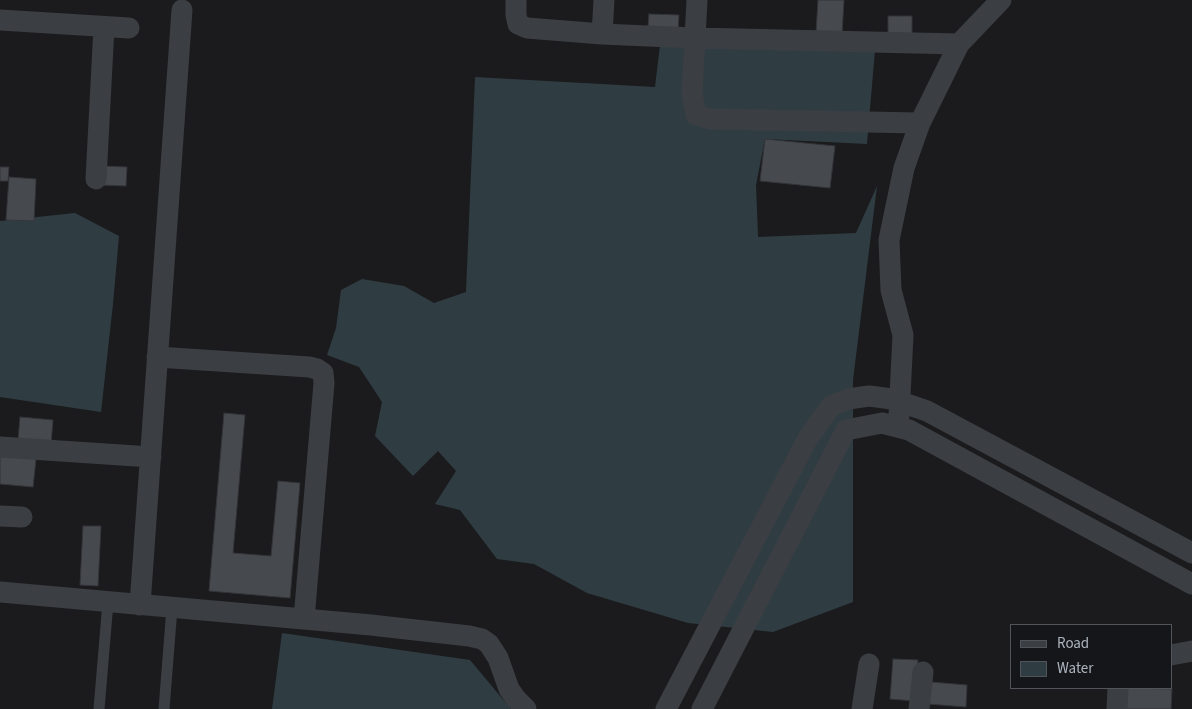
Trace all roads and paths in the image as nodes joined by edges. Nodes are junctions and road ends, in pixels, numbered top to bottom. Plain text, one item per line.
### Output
1 (516, 0) edge
2 (604, 0) edge
3 (697, 0) edge
4 (1001, 0) edge
5 (182, 10) dead end
6 (0, 20) edge
7 (104, 27) junction
8 (129, 28) dead end
9 (602, 34) junction
10 (694, 38) junction
11 (959, 44) junction
12 (920, 122) junction
13 (96, 179) dead end
14 (157, 357) junction
15 (900, 402) junction
16 (898, 427) junction
17 (0, 447) edge
18 (151, 457) junction
19 (0, 516) edge
20 (22, 517) dead end
21 (1192, 553) edge
22 (1192, 584) edge
23 (0, 592) edge
24 (108, 602) junction
25 (140, 605) junction
26 (172, 608) junction
27 (304, 619) junction
28 (1192, 651) edge
29 (1172, 655) edge
30 (868, 664) dead end
31 (923, 672) dead end
32 (1118, 689) edge
33 (99, 709) edge
34 (164, 709) edge
35 (526, 709) edge
36 (666, 709) edge
37 (702, 709) edge
38 (862, 709) edge
39 (919, 709) edge
40 (1117, 709) edge

1 - 9 street
2 - 9 street
3 - 10 street
4 - 11 street
5 - 14 street
6 - 7 street
7 - 8 street
7 - 13 street
9 - 10 street
10 - 11 street
10 - 12 street
11 - 12 street
12 - 15 street
14 - 18 street
14 - 27 street
15 - 16 street
15 - 21 street
15 - 36 street
16 - 22 street
16 - 37 street
17 - 18 street
18 - 25 street
19 - 20 street
23 - 24 street
24 - 25 street
24 - 33 lane
25 - 26 street
26 - 27 street
26 - 34 lane
27 - 35 street
28 - 29 street
30 - 38 street
31 - 39 street
32 - 40 street

